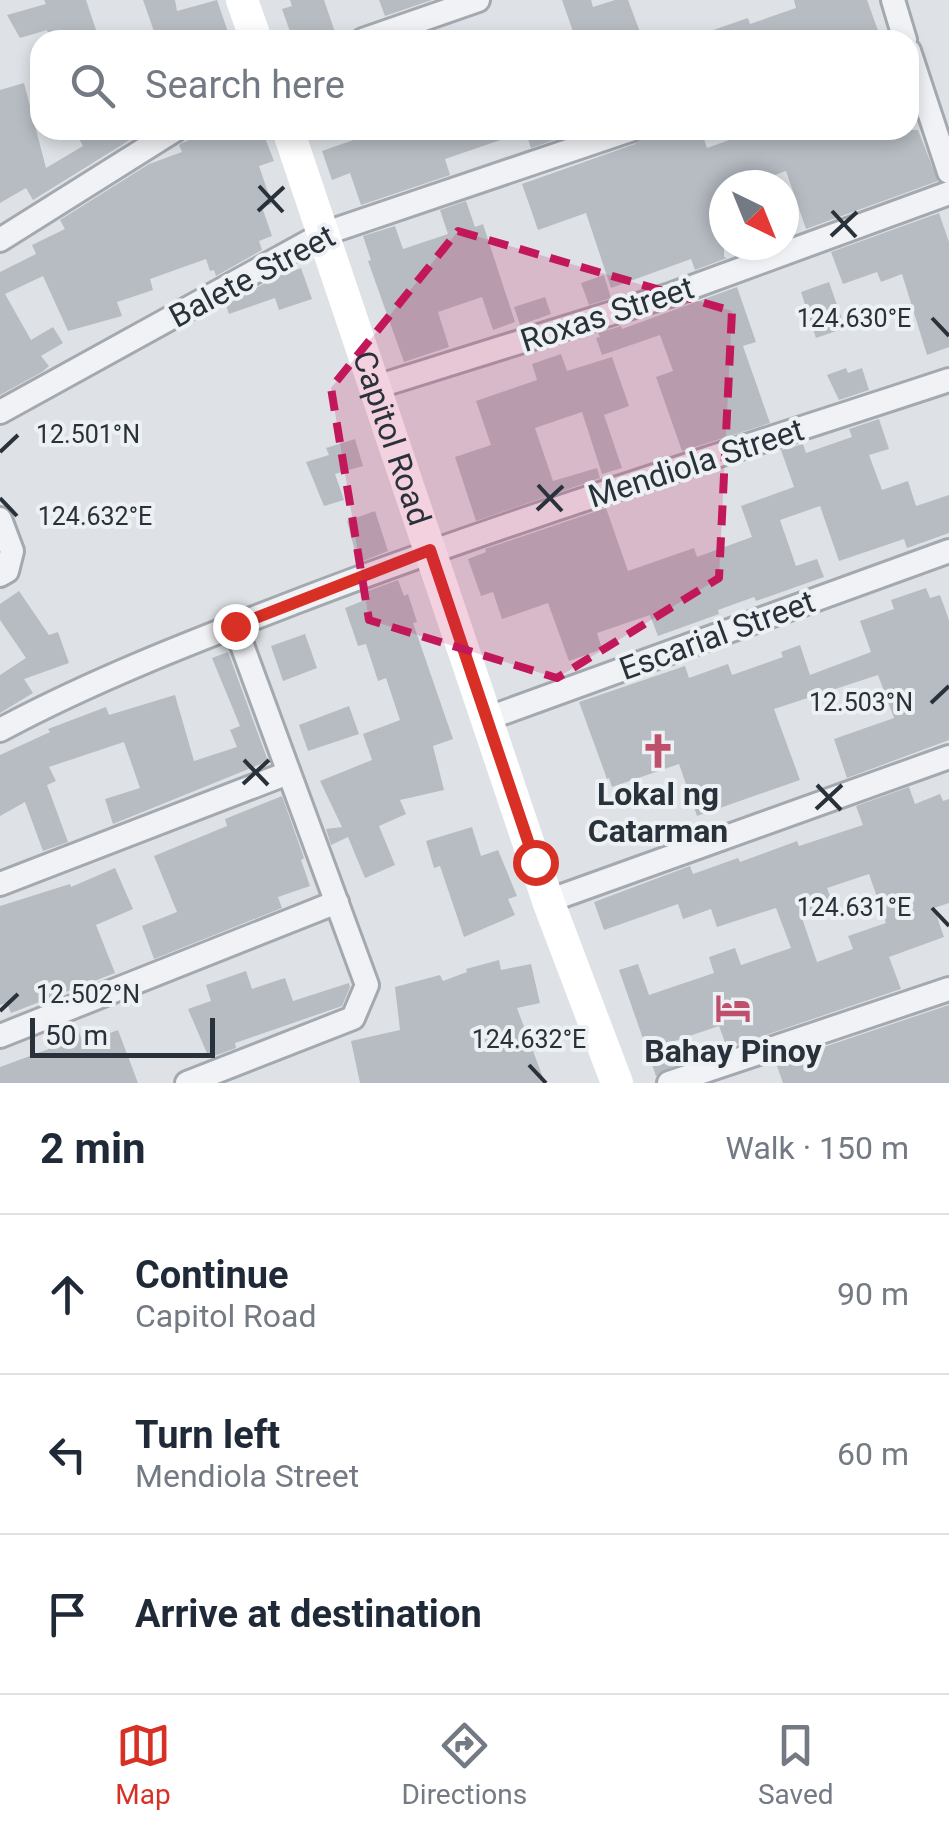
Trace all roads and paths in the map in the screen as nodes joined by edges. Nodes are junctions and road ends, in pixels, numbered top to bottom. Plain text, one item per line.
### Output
1 (242, 0) edge
2 (478, 0) edge
3 (894, 0) edge
4 (252, 30) edge
5 (392, 30) edge
6 (898, 30) edge
7 (919, 92) edge
8 (159, 140) edge
9 (291, 140) edge
10 (600, 140) edge
11 (949, 172) edge
12 (949, 193) edge
13 (323, 234) junction
14 (0, 240) edge
15 (949, 380) edge
16 (376, 387) junction
17 (0, 412) edge
18 (0, 519) edge
19 (430, 550) junction
20 (949, 551) edge
21 (0, 575) edge
22 (235, 626) junction
23 (486, 719) junction
24 (0, 730) edge
25 (949, 757) edge
26 (288, 772) junction
27 (0, 884) edge
28 (548, 901) junction
29 (336, 902) junction
30 (949, 989) edge
31 (0, 1036) edge
32 (186, 1083) edge
33 (617, 1083) edge
34 (669, 1083) edge

1 - 4 street
2 - 5 street
3 - 6 street
7 - 11 street
8 - 14 street
9 - 13 street, Capitol Road
10 - 13 street, Balete Street
12 - 16 street, Roxas Street
13 - 16 street, Capitol Road
13 - 17 street, Balete Street
15 - 19 street, Mendiola Street
16 - 19 street, Capitol Road
18 - 21 street
19 - 22 street, Mendiola Street
19 - 23 street, Capitol Road
20 - 23 street, Escarial Street
22 - 24 street, Mendiola Street
22 - 26 street
23 - 28 street, Capitol Road
25 - 28 street
26 - 27 street
26 - 29 street
28 - 33 street, Capitol Road
29 - 31 street
29 - 32 street
30 - 34 street

